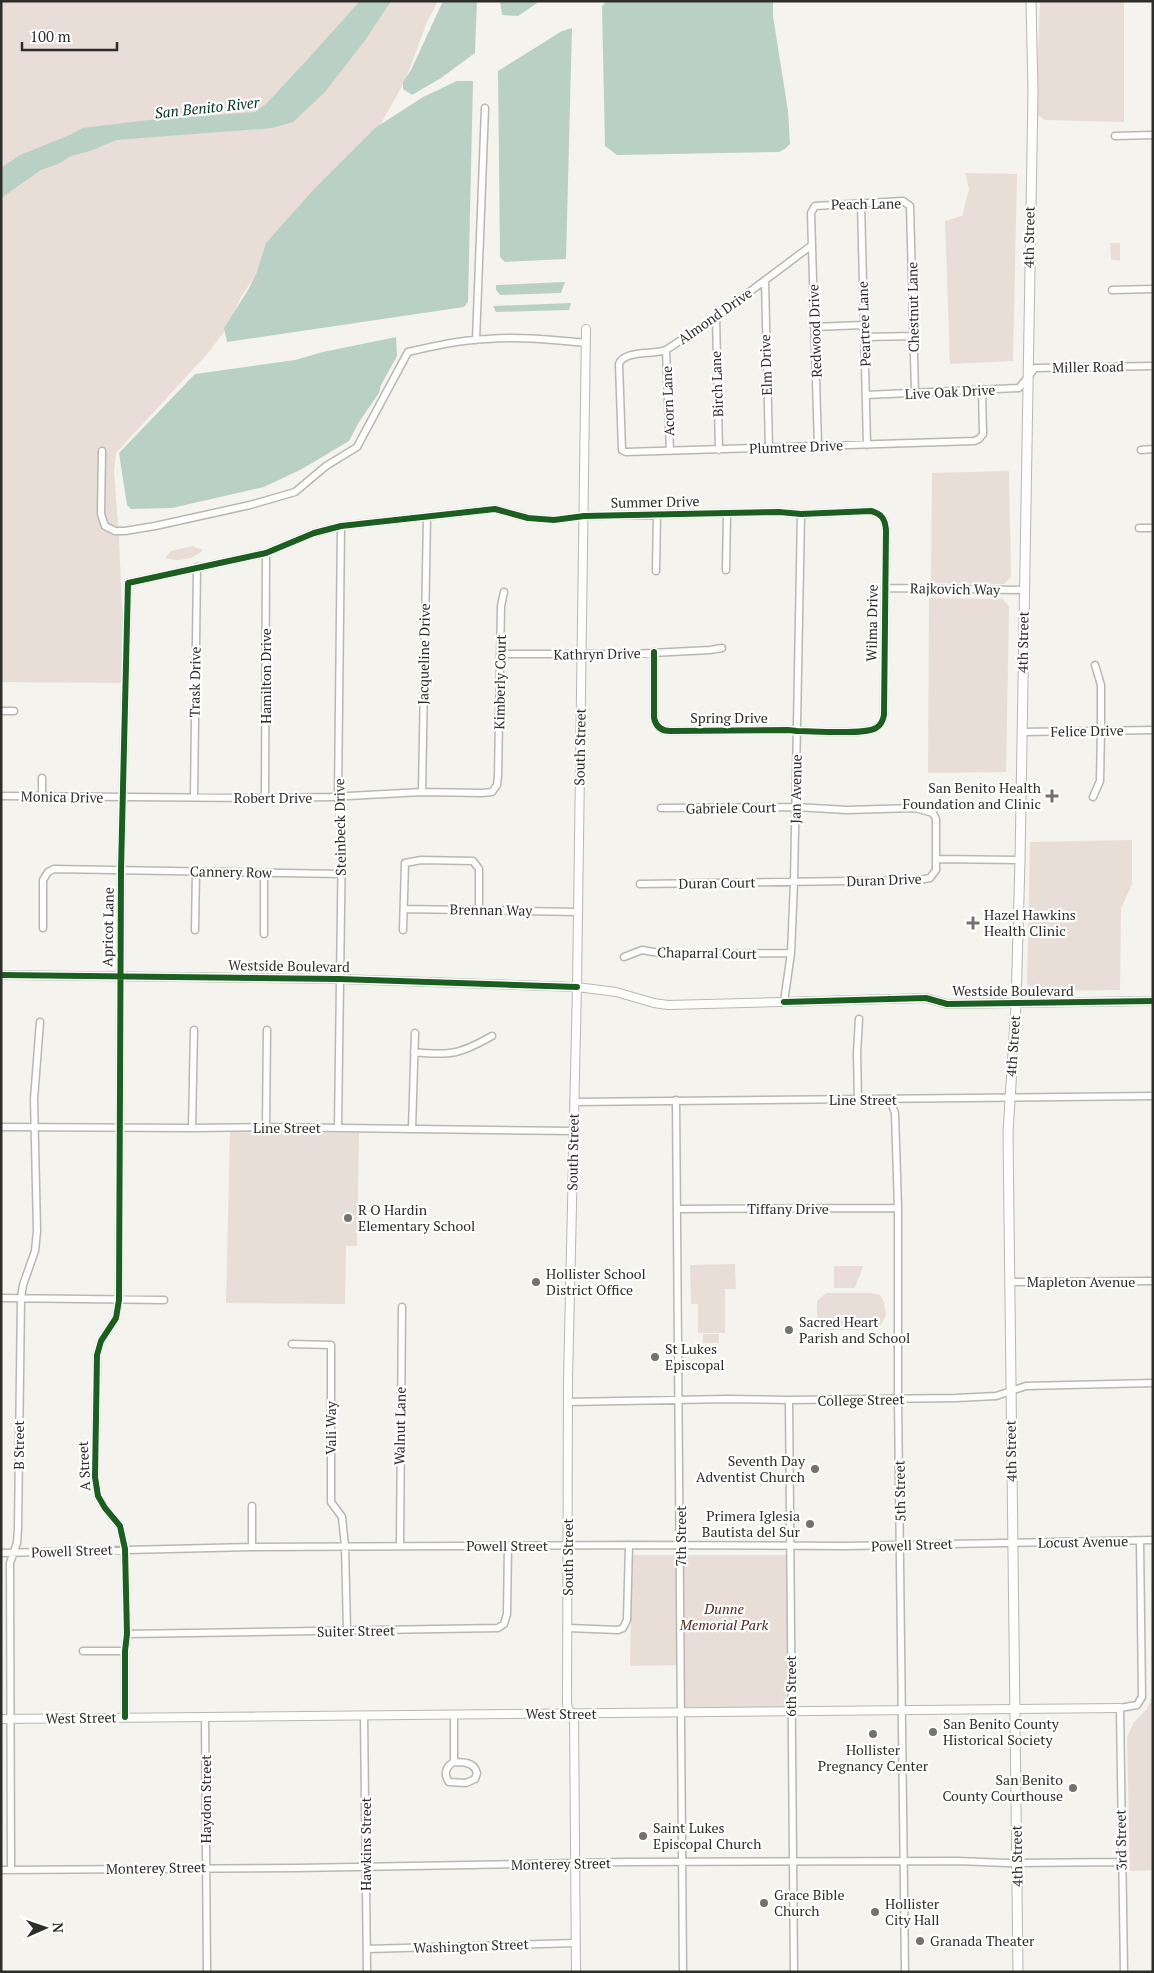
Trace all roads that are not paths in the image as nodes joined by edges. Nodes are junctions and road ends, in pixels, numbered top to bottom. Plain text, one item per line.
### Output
1 (1031, 1) edge
2 (486, 108) dead end
3 (1153, 135) edge
4 (1115, 136) dead end
5 (861, 203) junction
6 (811, 216) joint
7 (911, 221) joint
8 (812, 245) junction
9 (765, 281) junction
10 (1153, 289) edge
11 (1112, 290) dead end
12 (716, 317) junction
13 (864, 325) junction
14 (814, 326) junction
15 (586, 329) dead end
16 (914, 336) junction
17 (865, 337) junction
18 (476, 340) junction
19 (586, 343) junction
20 (666, 350) junction
21 (1153, 366) edge
22 (1027, 377) junction
23 (982, 390) junction
24 (915, 394) junction
25 (866, 395) junction
26 (620, 441) joint
27 (867, 445) junction
28 (818, 446) junction
29 (769, 448) junction
30 (1153, 449) edge
31 (719, 450) junction
32 (1141, 450) dead end
33 (102, 451) dead end
34 (670, 451) junction
35 (727, 513) junction
36 (801, 514) junction
37 (584, 516) junction
38 (656, 516) junction
39 (427, 517) junction
40 (883, 517) joint
41 (341, 526) junction
42 (1139, 528) dead end
43 (1153, 528) edge
44 (266, 553) junction
45 (197, 567) junction
46 (726, 570) dead end
47 (656, 571) dead end
48 (128, 583) joint
49 (885, 588) junction
50 (1024, 590) junction
51 (504, 592) dead end
52 (722, 648) dead end
53 (654, 652) junction
54 (501, 654) junction
55 (582, 655) junction
56 (1095, 665) dead end
57 (1, 711) edge
58 (14, 711) dead end
59 (877, 728) joint
60 (1101, 730) junction
61 (1153, 730) edge
62 (797, 731) junction
63 (1022, 732) junction
64 (498, 772) joint
65 (42, 778) dead end
66 (422, 792) junction
67 (1, 796) edge
68 (42, 797) junction
69 (194, 797) junction
70 (338, 797) junction
71 (1093, 797) dead end
72 (122, 798) junction
73 (266, 798) junction
74 (796, 807) junction
75 (661, 808) dead end
76 (936, 859) junction
77 (1020, 860) junction
78 (121, 870) junction
79 (196, 871) junction
80 (264, 872) junction
81 (341, 874) junction
82 (794, 882) junction
83 (640, 884) dead end
84 (404, 910) junction
85 (479, 910) junction
86 (577, 912) junction
87 (43, 928) dead end
88 (195, 930) dead end
89 (404, 930) dead end
90 (264, 934) dead end
91 (791, 953) junction
92 (624, 957) dead end
93 (1, 975) edge
94 (120, 976) junction
95 (340, 979) junction
96 (577, 987) junction
97 (1153, 1001) edge
98 (784, 1002) junction
99 (1016, 1005) junction
100 (859, 1019) dead end
101 (40, 1022) dead end
102 (194, 1030) dead end
103 (267, 1030) dead end
104 (415, 1033) dead end
105 (492, 1036) dead end
106 (414, 1052) junction
107 (1153, 1096) edge
108 (1010, 1098) junction
109 (676, 1100) junction
110 (858, 1100) junction
111 (890, 1100) junction
112 (574, 1102) junction
113 (1, 1127) edge
114 (35, 1127) junction
115 (266, 1127) junction
116 (120, 1128) junction
117 (192, 1128) junction
118 (338, 1128) junction
119 (412, 1129) junction
120 (573, 1131) junction
121 (898, 1208) junction
122 (678, 1209) junction
123 (1010, 1282) junction
124 (1153, 1282) edge
125 (1, 1298) edge
126 (22, 1298) junction
127 (119, 1300) junction
128 (164, 1300) dead end
129 (402, 1307) dead end
130 (292, 1344) dead end
131 (1153, 1383) edge
132 (1010, 1391) junction
133 (789, 1400) junction
134 (898, 1400) junction
135 (680, 1401) junction
136 (568, 1402) junction
137 (252, 1506) dead end
138 (1153, 1540) edge
139 (1140, 1541) junction
140 (1013, 1543) junction
141 (400, 1545) junction
142 (567, 1545) junction
143 (629, 1545) junction
144 (901, 1545) junction
145 (345, 1546) junction
146 (508, 1546) junction
147 (681, 1546) junction
148 (791, 1546) junction
149 (252, 1547) junction
150 (126, 1549) junction
151 (1, 1553) edge
152 (12, 1553) junction
153 (568, 1628) junction
154 (347, 1630) junction
155 (127, 1634) junction
156 (83, 1651) dead end
157 (125, 1651) junction
158 (1120, 1708) junction
159 (902, 1709) junction
160 (1014, 1710) junction
161 (680, 1712) junction
162 (792, 1712) junction
163 (574, 1714) junction
164 (454, 1715) junction
165 (364, 1716) junction
166 (125, 1717) junction
167 (205, 1717) junction
168 (6, 1719) edge
169 (454, 1762) junction
170 (903, 1861) junction
171 (682, 1862) junction
172 (792, 1862) junction
173 (1122, 1862) junction
174 (1017, 1863) junction
175 (575, 1864) junction
176 (366, 1867) junction
177 (206, 1868) junction
178 (1, 1870) edge
179 (11, 1870) junction
180 (576, 1943) junction
181 (367, 1949) junction
182 (207, 1972) edge
183 (367, 1972) edge
184 (576, 1972) edge
185 (683, 1972) edge
186 (794, 1972) edge
187 (905, 1972) edge
188 (1018, 1972) edge
189 (1124, 1972) edge

1 - 22 main road, 4th Street
2 - 18 street
3 - 4 street
5 - 6 street, Peach Lane
5 - 7 street, Peach Lane
5 - 13 street, Peartree Lane
6 - 8 street, Redwood Drive
7 - 16 street, Chestnut Lane
8 - 9 street, Almond Drive
8 - 14 street, Redwood Drive
9 - 12 street, Almond Drive
9 - 29 street, Elm Drive
10 - 11 street
12 - 20 street, Almond Drive
12 - 31 street, Birch Lane
13 - 14 street
13 - 17 street, Peartree Lane
14 - 28 street, Redwood Drive
15 - 19 street, South Street
16 - 17 street
16 - 24 street, Chestnut Lane
17 - 25 street, Peartree Lane
18 - 19 street
18 - 33 street
19 - 37 street, South Street
20 - 26 street, Almond Drive
20 - 34 street, Acorn Lane
21 - 22 street, Miller Road
22 - 23 street, Live Oak Drive
22 - 50 main road, 4th Street
23 - 24 street, Live Oak Drive
23 - 27 street, Plumtree Drive
24 - 25 street, Live Oak Drive
25 - 27 street, Peartree Lane
26 - 34 street, Plumtree Drive
27 - 28 street, Plumtree Drive
28 - 29 street, Plumtree Drive
29 - 31 street, Plumtree Drive
30 - 32 street
31 - 34 street, Plumtree Drive
35 - 36 street, Summer Drive
35 - 38 street, Summer Drive
35 - 46 street
36 - 40 street, Summer Drive
36 - 62 street, Jan Avenue
37 - 38 street, Summer Drive
37 - 39 street, Summer Drive
37 - 55 street, South Street
38 - 47 street
39 - 41 street, Summer Drive
39 - 66 street, Jacqueline Drive
40 - 49 street, Wilma Drive
41 - 44 street, Summer Drive
41 - 70 street, Steinbeck Drive
42 - 43 street
44 - 45 street, Summer Drive
44 - 73 street, Hamilton Drive
45 - 48 street, Summer Drive
45 - 69 street, Trask Drive
48 - 72 street, Apricot Lane
49 - 50 street, Rajkovich Way
49 - 59 street, Wilma Drive
50 - 63 main road, 4th Street
51 - 54 street, Kimberly Court
52 - 53 street, Kathryn Drive
53 - 55 street, Kathryn Drive
53 - 62 street, Spring Drive
54 - 55 street, Kathryn Drive
54 - 64 street, Kimberly Court
55 - 86 street, South Street
56 - 60 street
57 - 58 street
59 - 62 street, Spring Drive
60 - 61 street, Felice Drive
60 - 63 street, Felice Drive
60 - 71 street
62 - 74 street, Jan Avenue
63 - 77 main road, 4th Street
64 - 66 street, Robert Drive
65 - 68 street
66 - 70 street, Robert Drive
67 - 68 street, Monica Drive
68 - 72 street, Monica Drive
69 - 72 street, Robert Drive
69 - 73 street, Robert Drive
70 - 73 street, Robert Drive
70 - 81 street, Steinbeck Drive
72 - 78 street, Apricot Lane
74 - 75 street, Gabriele Court
74 - 76 street, Gabriele Court
74 - 82 street, Jan Avenue
76 - 77 street, Duran Drive
76 - 82 street, Duran Drive
77 - 99 main road, 4th Street
78 - 79 street, Cannery Row
78 - 87 street, Cannery Row
78 - 94 street, Apricot Lane
79 - 80 street, Cannery Row
79 - 88 street
80 - 81 street, Cannery Row
80 - 90 street
81 - 95 street, Steinbeck Drive
82 - 83 street, Duran Court
82 - 91 street, Jan Avenue
84 - 85 street, Brennan Way
84 - 85 street
84 - 89 street
85 - 86 street, Brennan Way
86 - 96 street, South Street
91 - 92 street, Chaparral Court
91 - 98 street, Jan Avenue
93 - 94 street, Westside Boulevard
94 - 95 street, Westside Boulevard
94 - 116 street, Apricot Lane
95 - 96 street, Westside Boulevard
95 - 118 street, Steinbeck Drive
96 - 98 street, Westside Boulevard
96 - 112 street, South Street
97 - 99 street, Westside Boulevard
98 - 99 street, Westside Boulevard
99 - 108 main road, 4th Street
100 - 110 street
101 - 114 street, B Street
102 - 117 street
103 - 115 street
104 - 106 street
105 - 106 street
106 - 119 street
107 - 108 street, Line Street
108 - 111 street, Line Street
108 - 123 main road, 4th Street
109 - 110 street, Line Street
109 - 112 street, Line Street
109 - 122 street, 7th Street
110 - 111 street, Line Street
111 - 121 street, 5th Street
112 - 120 street, South Street
113 - 114 street, Line Street
114 - 116 street, Line Street
114 - 126 street, B Street
115 - 117 street, Line Street
115 - 118 street, Line Street
116 - 117 street, Line Street
116 - 127 street, Apricot Lane
118 - 119 street, Line Street
119 - 120 street, Line Street
120 - 136 street, South Street
121 - 122 street, Tiffany Drive
121 - 134 street, 5th Street
122 - 135 street, 7th Street
123 - 124 street, Mapleton Avenue
123 - 132 main road, 4th Street
125 - 126 street
126 - 127 street
126 - 152 street, B Street
127 - 128 street
127 - 150 street, A Street
129 - 141 street, Walnut Lane
130 - 145 street, Vali Way
131 - 132 street, College Street
132 - 134 street, College Street
132 - 140 main road, 4th Street
133 - 134 street, College Street
133 - 135 street, College Street
133 - 148 street, 6th Street
134 - 144 street, 5th Street
135 - 136 street, College Street
135 - 147 street, 7th Street
136 - 142 street, South Street
137 - 149 street
138 - 139 street, Locust Avenue
139 - 140 street, Locust Avenue
139 - 158 street
140 - 144 street, Powell Street
140 - 160 main road, 4th Street
141 - 145 street, Powell Street
141 - 146 street, Powell Street
142 - 143 street, Powell Street
142 - 146 street, Powell Street
142 - 153 street, South Street
143 - 147 street, Powell Street
143 - 153 street
144 - 148 street, Powell Street
144 - 159 street, 5th Street
145 - 149 street, Powell Street
145 - 154 street
146 - 154 street, Suiter Street
147 - 148 street, Powell Street
147 - 161 street, 7th Street
148 - 162 street, 6th Street
149 - 150 street, Powell Street
150 - 152 street, Powell Street
150 - 155 street, A Street
151 - 152 street, Powell Street
152 - 168 street, B Street
153 - 163 street, South Street
154 - 155 street, Suiter Street
155 - 157 street, A Street
156 - 157 street
157 - 166 street, A Street
158 - 160 street, West Street
158 - 173 street, 3rd Street
159 - 160 street, West Street
159 - 162 street, West Street
159 - 170 street, 5th Street
160 - 174 main road, 4th Street
161 - 162 street, West Street
161 - 163 street, West Street
161 - 171 street, 7th Street
162 - 172 street, 6th Street
163 - 164 street, West Street
163 - 175 street, South Street
164 - 165 street, West Street
164 - 169 street
165 - 167 street, West Street
165 - 176 street, Hawkins Street
166 - 167 street, West Street
166 - 168 street, West Street
167 - 177 street, Haydon Street
168 - 179 street, B Street
169 - 169 street
170 - 172 street, Monterey Street
170 - 174 street, Monterey Street
170 - 187 street, 5th Street
171 - 172 street, Monterey Street
171 - 175 street, Monterey Street
171 - 185 street, 7th Street
172 - 186 street, 6th Street
173 - 174 street, Monterey Street
173 - 189 street, 3rd Street
174 - 188 main road, 4th Street
175 - 176 street, Monterey Street
175 - 180 street, South Street
176 - 177 street, Monterey Street
176 - 181 street, Hawkins Street
177 - 179 street, Monterey Street
177 - 182 street, Haydon Street
178 - 179 street, Monterey Street
180 - 181 street, Washington Street
180 - 184 street, South Street
181 - 183 street, Hawkins Street

